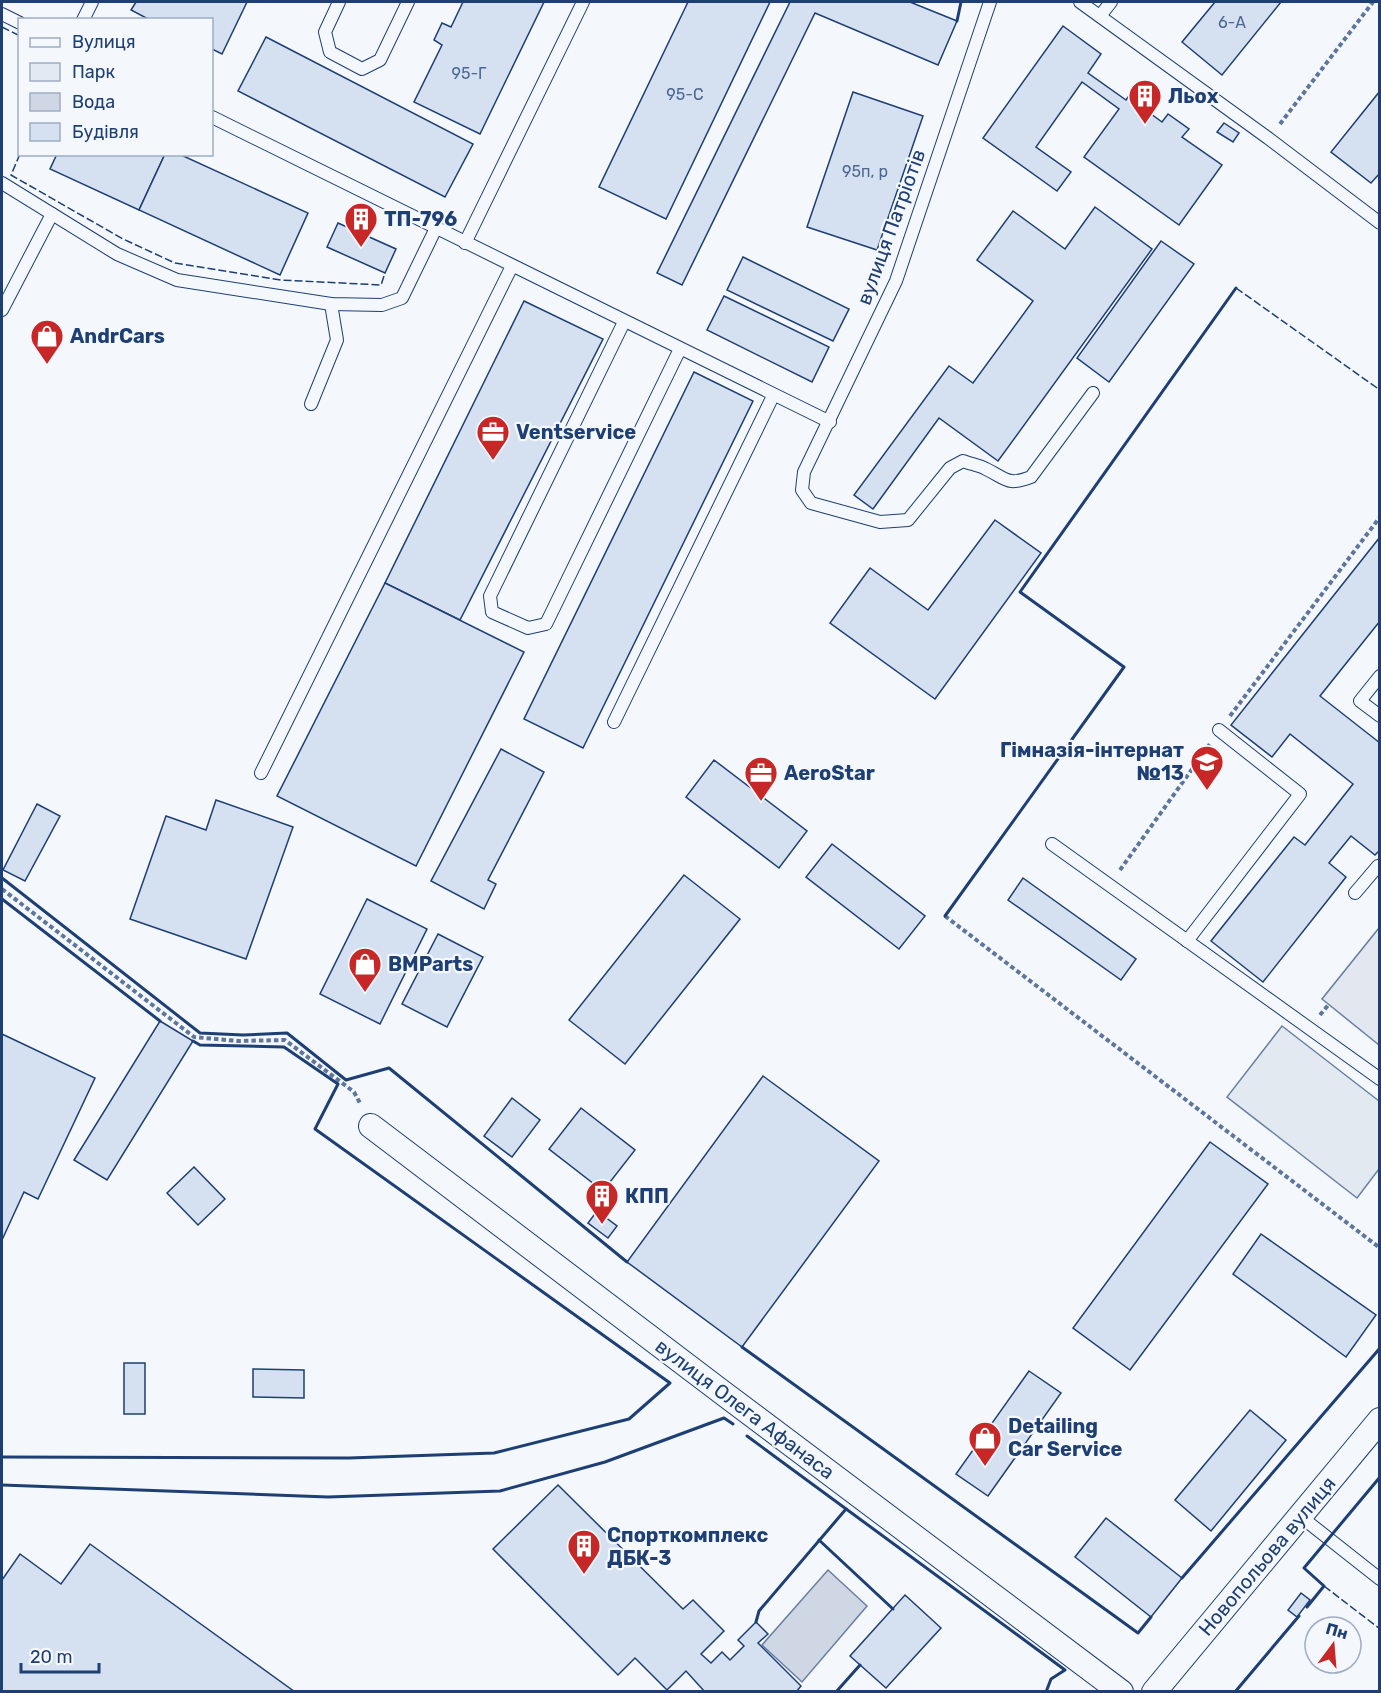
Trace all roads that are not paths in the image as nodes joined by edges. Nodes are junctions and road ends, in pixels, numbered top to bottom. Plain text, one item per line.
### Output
1 (92, 2) edge
2 (339, 2) edge
3 (408, 2) edge
4 (583, 2) edge
5 (990, 2) edge
6 (1080, 2) edge
7 (1111, 2) edge
8 (2, 14) edge
9 (1100, 16) junction
10 (84, 18) edge
11 (18, 22) edge
12 (213, 117) edge
13 (2, 183) edge
14 (52, 214) junction
15 (1380, 223) edge
16 (436, 228) junction
17 (465, 243) junction
18 (512, 266) junction
19 (331, 304) junction
20 (2, 310) edge
21 (624, 322) junction
22 (680, 350) junction
23 (1093, 393) dead end
24 (773, 396) junction
25 (311, 404) dead end
26 (830, 422) junction
27 (1380, 676) edge
28 (1380, 716) edge
29 (614, 722) dead end
30 (1219, 730) road end
31 (261, 773) dead end
32 (1052, 844) dead end
33 (1380, 868) edge
34 (1355, 893) dead end
35 (1187, 941) junction
36 (1380, 1079) edge
37 (371, 1125) road end
38 (1380, 1420) edge
39 (1300, 1516) junction
40 (1380, 1579) edge
41 (1121, 1692) edge
42 (1154, 1692) edge

1 - 10 lane
2 - 3 lane
4 - 17 lane
5 - 26 lane, вулиця Патріотів
6 - 9 lane
7 - 9 lane
8 - 11 lane
9 - 15 lane
12 - 16 lane
13 - 14 lane
14 - 19 lane
14 - 20 lane
16 - 17 lane
16 - 19 lane
17 - 18 lane
18 - 21 lane
18 - 31 lane
19 - 25 lane
21 - 22 lane
21 - 22 lane
22 - 24 lane
23 - 26 lane, вулиця Патріотів
24 - 26 lane
24 - 29 lane
27 - 28 lane
30 - 35 lane
32 - 35 lane
33 - 34 lane
35 - 36 lane
37 - 41 street, вулиця Олега Афанаса
38 - 39 street, Новопольова вулиця
39 - 40 lane
39 - 42 street, Новопольова вулиця

